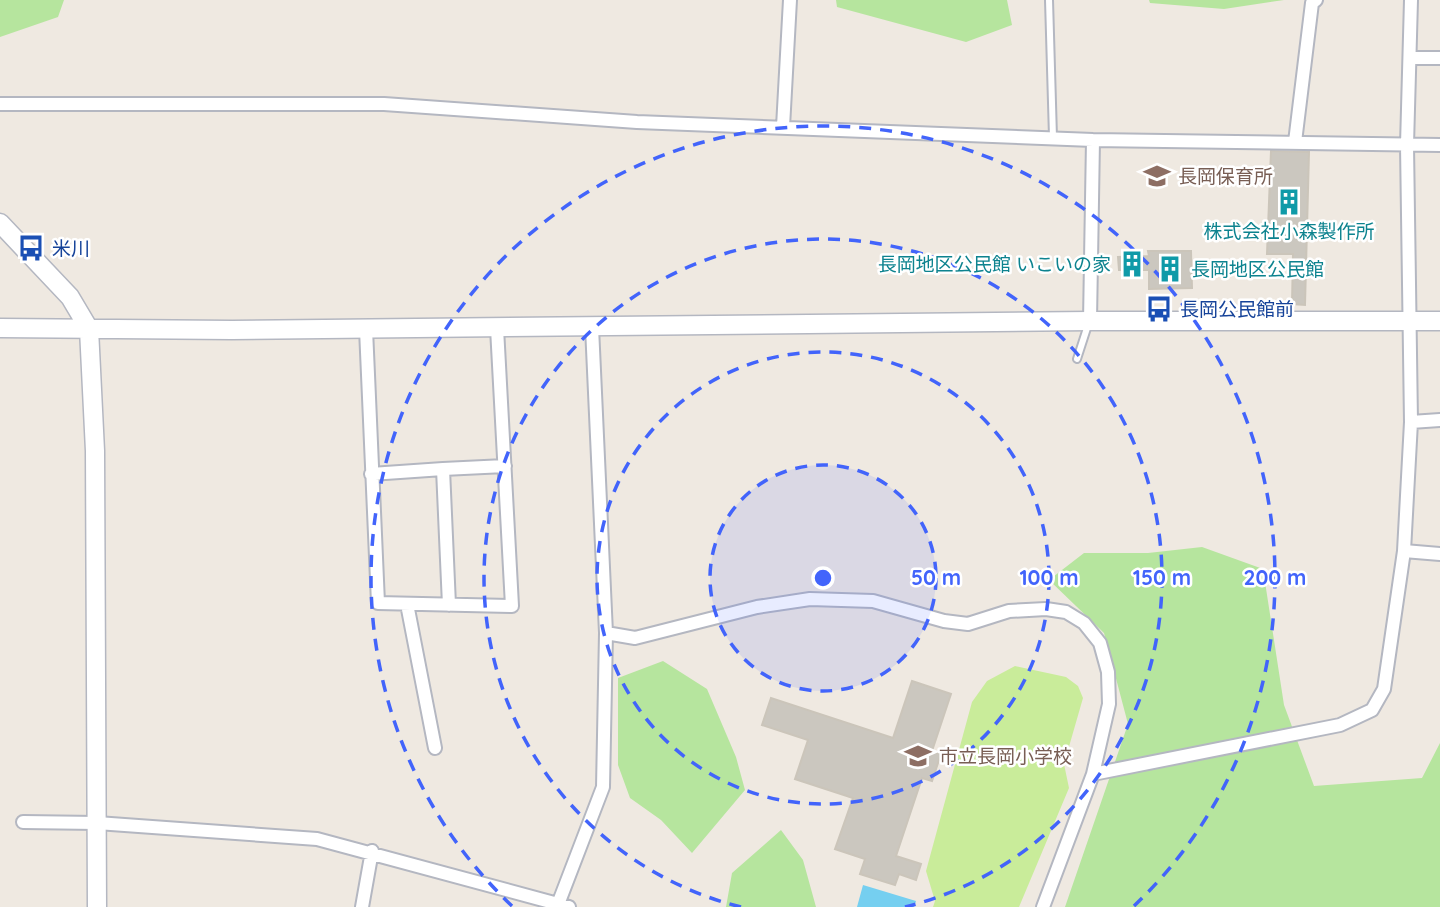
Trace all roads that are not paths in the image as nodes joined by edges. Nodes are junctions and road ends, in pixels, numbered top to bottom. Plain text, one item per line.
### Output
1 (790, 0) edge
2 (1049, 0) edge
3 (1316, 0) edge
4 (1411, 0) edge
5 (1410, 58) junction
6 (1440, 58) edge
7 (0, 104) edge
8 (783, 127) junction
9 (1053, 137) junction
10 (1093, 140) junction
11 (1295, 142) junction
12 (1407, 145) junction
13 (1440, 145) edge
14 (0, 223) edge
15 (1410, 320) junction
16 (1090, 321) junction
17 (1440, 321) edge
18 (592, 327) junction
19 (0, 328) edge
20 (497, 328) junction
21 (89, 329) junction
22 (366, 329) junction
23 (1077, 359) dead end
24 (1440, 420) edge
25 (1411, 422) junction
26 (505, 466) junction
27 (443, 470) junction
28 (371, 474) junction
29 (1404, 551) junction
30 (1440, 554) edge
31 (407, 604) junction
32 (449, 605) junction
33 (606, 634) junction
34 (435, 748) dead end
35 (1093, 774) junction
36 (23, 822) dead end
37 (97, 823) junction
38 (372, 851) junction
39 (562, 906) edge
40 (97, 907) edge
41 (362, 907) edge
42 (1043, 907) edge

1 - 8 street
2 - 9 lane
3 - 11 street
4 - 5 street
5 - 6 street
5 - 12 street
7 - 8 street
8 - 9 street
9 - 10 street
10 - 11 street
10 - 16 street
11 - 12 street
12 - 13 street
12 - 15 street
14 - 21 street
15 - 16 street
15 - 17 street
15 - 25 street
16 - 18 street
16 - 23 lane
18 - 20 street
18 - 33 street
19 - 21 street
20 - 22 street
20 - 26 street
21 - 22 street
21 - 37 street
22 - 28 street
24 - 25 street
25 - 29 street
26 - 27 street
26 - 32 street
27 - 28 street
27 - 32 street
28 - 31 street
29 - 30 street
29 - 35 street
31 - 32 street
31 - 34 street
33 - 35 street
33 - 39 street
35 - 42 street
36 - 37 street
37 - 38 street
37 - 40 street
38 - 39 street
38 - 41 street

